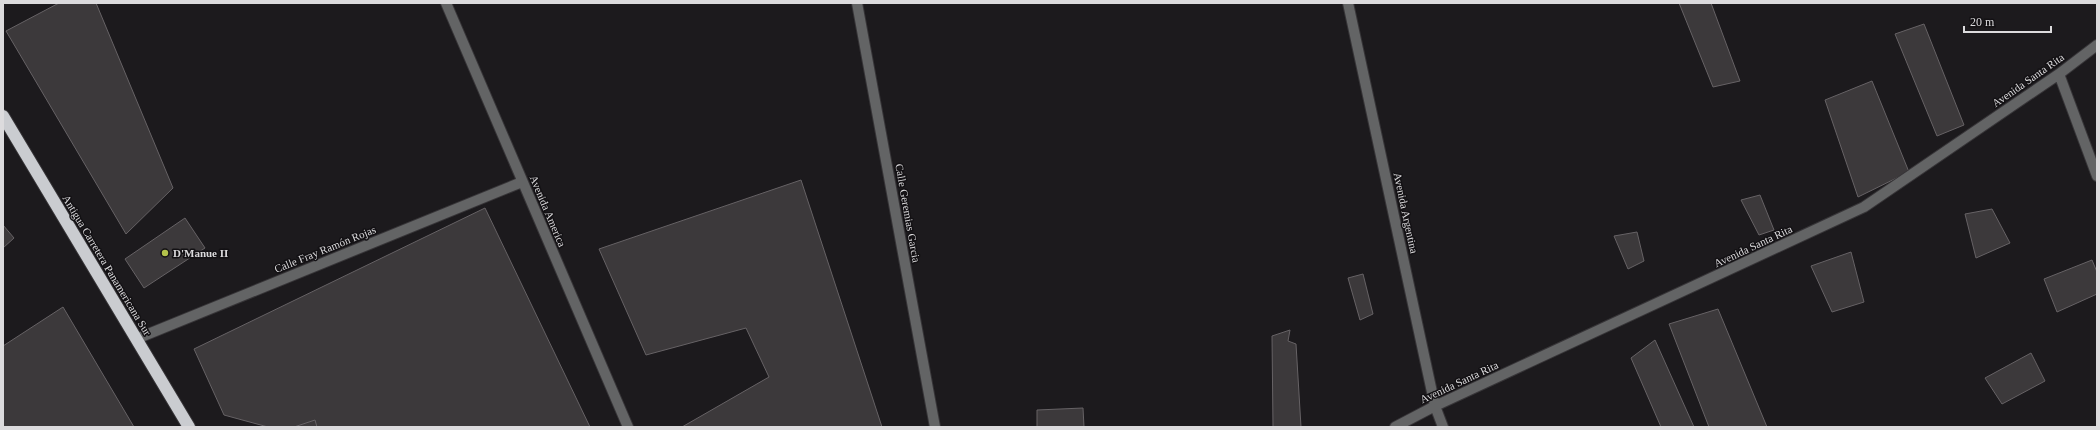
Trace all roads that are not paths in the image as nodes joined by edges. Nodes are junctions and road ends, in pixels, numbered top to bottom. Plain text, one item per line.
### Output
1 (446, 3) edge
2 (857, 3) edge
3 (1348, 3) edge
4 (2097, 45) edge
5 (2059, 74) junction
6 (3, 116) edge
7 (2097, 176) edge
8 (522, 182) junction
9 (136, 339) junction
10 (1435, 406) junction
11 (189, 427) edge
12 (628, 427) edge
13 (935, 427) edge
14 (1396, 427) edge
15 (1443, 427) edge

1 - 8 street, Avenida America
2 - 13 street, Calle Geremias Garcia
3 - 10 street, Avenida Argentina
4 - 5 street, Avenida Santa Rita
5 - 7 street
5 - 10 street, Avenida Santa Rita
6 - 9 highway, Antigua Carretera Panamericana Sur
8 - 9 street, Calle Fray Ramón Rojas
8 - 12 street, Avenida America
9 - 11 highway, Antigua Carretera Panamericana Sur
10 - 14 street, Avenida Santa Rita
10 - 15 street, Avenida Argentina

